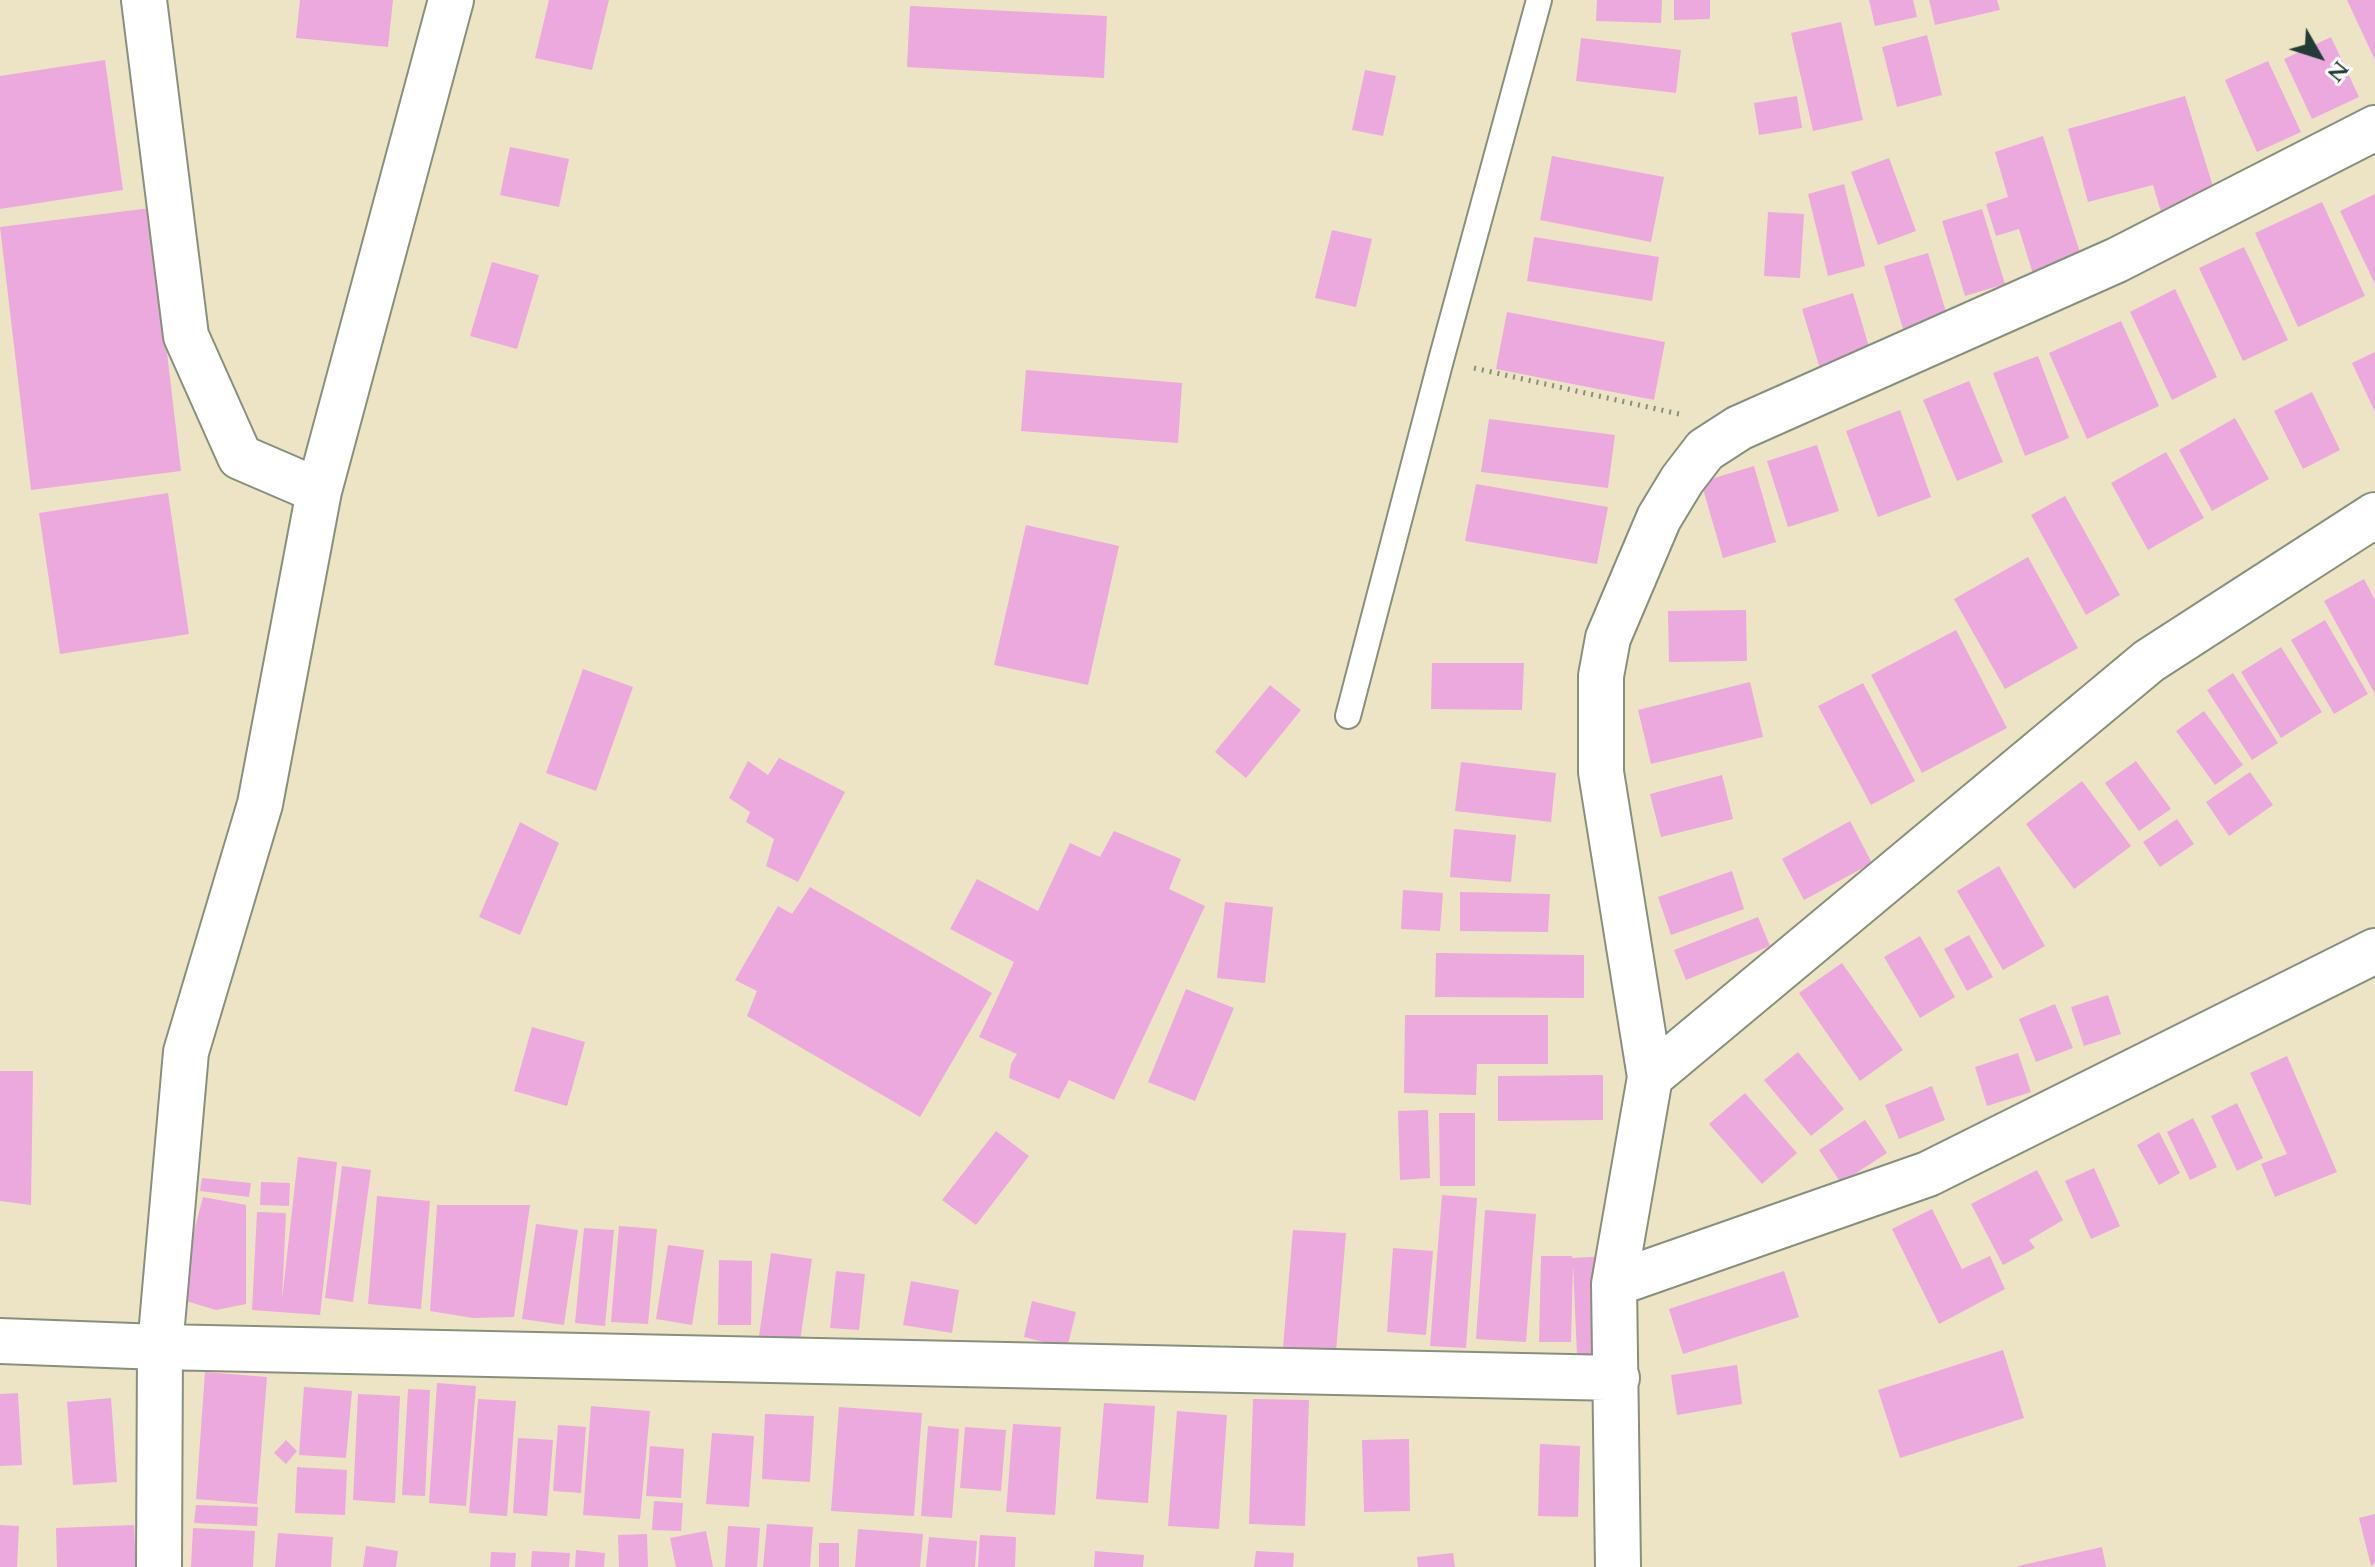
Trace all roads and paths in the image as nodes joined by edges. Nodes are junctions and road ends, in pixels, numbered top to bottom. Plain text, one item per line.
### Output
1 (144, 0) edge
2 (451, 0) edge
3 (1539, 0) edge
4 (2375, 128) edge
5 (1441, 360) junction
6 (1739, 428) junction
7 (319, 491) junction
8 (2375, 515) edge
9 (1348, 716) dead end
10 (2375, 951) edge
11 (1650, 1077) junction
12 (1614, 1284) junction
13 (0, 1341) edge
14 (160, 1347) junction
15 (1617, 1378) junction
16 (159, 1567) edge
17 (1618, 1567) edge

1 - 7 street
2 - 7 street
3 - 5 lane
4 - 6 street
5 - 6 path
5 - 9 lane
6 - 11 street
7 - 14 street
8 - 11 street
10 - 12 street
11 - 12 street
12 - 15 street
13 - 14 street
14 - 15 street
14 - 16 street
15 - 17 street

